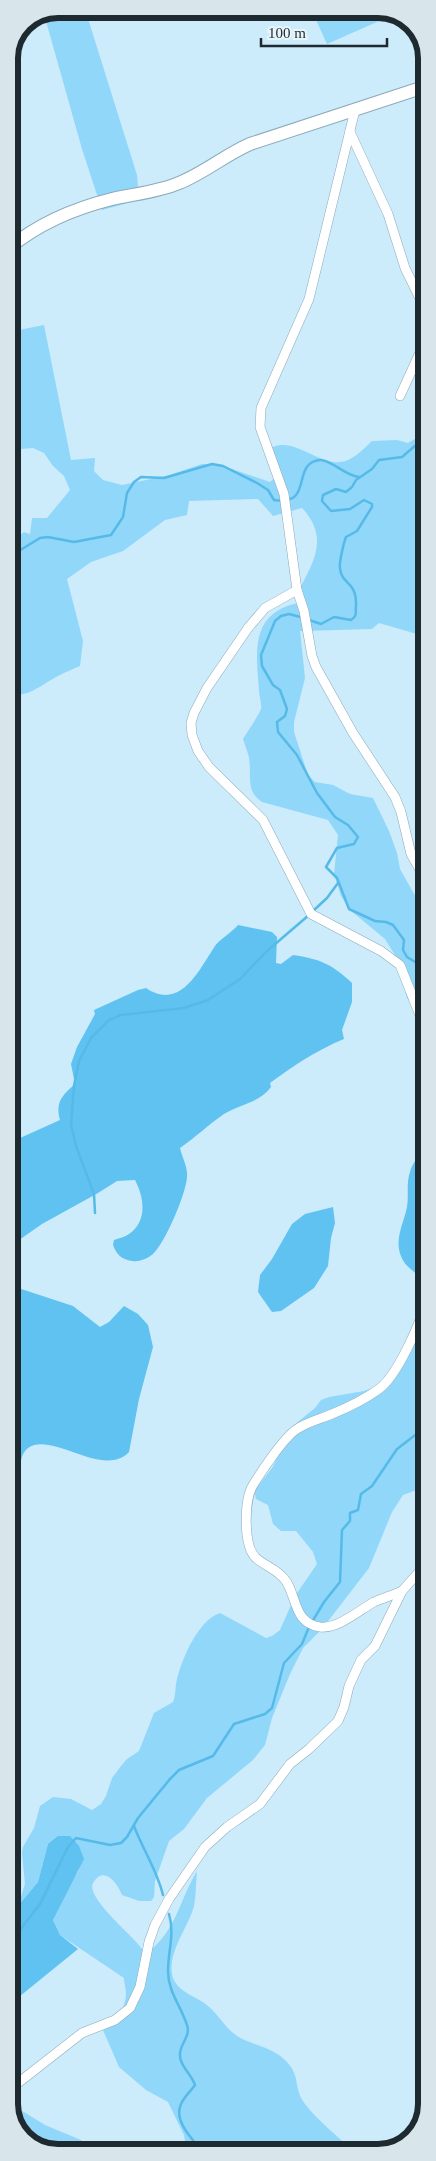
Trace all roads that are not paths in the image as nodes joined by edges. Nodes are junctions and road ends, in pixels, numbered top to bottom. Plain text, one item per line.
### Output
1 (418, 89) edge
2 (355, 110) junction
3 (350, 132) junction
4 (18, 241) edge
5 (418, 295) edge
6 (418, 357) edge
7 (400, 396) dead end
8 (297, 590) junction
9 (418, 866) edge
10 (418, 1008) edge
11 (418, 1325) edge
12 (418, 1572) edge
13 (402, 1591) junction
14 (18, 2082) edge

1 - 2 street
2 - 3 street
2 - 4 street
3 - 5 street
3 - 8 street
6 - 7 street
8 - 9 street
8 - 10 street
11 - 13 street
12 - 13 street
13 - 14 street

